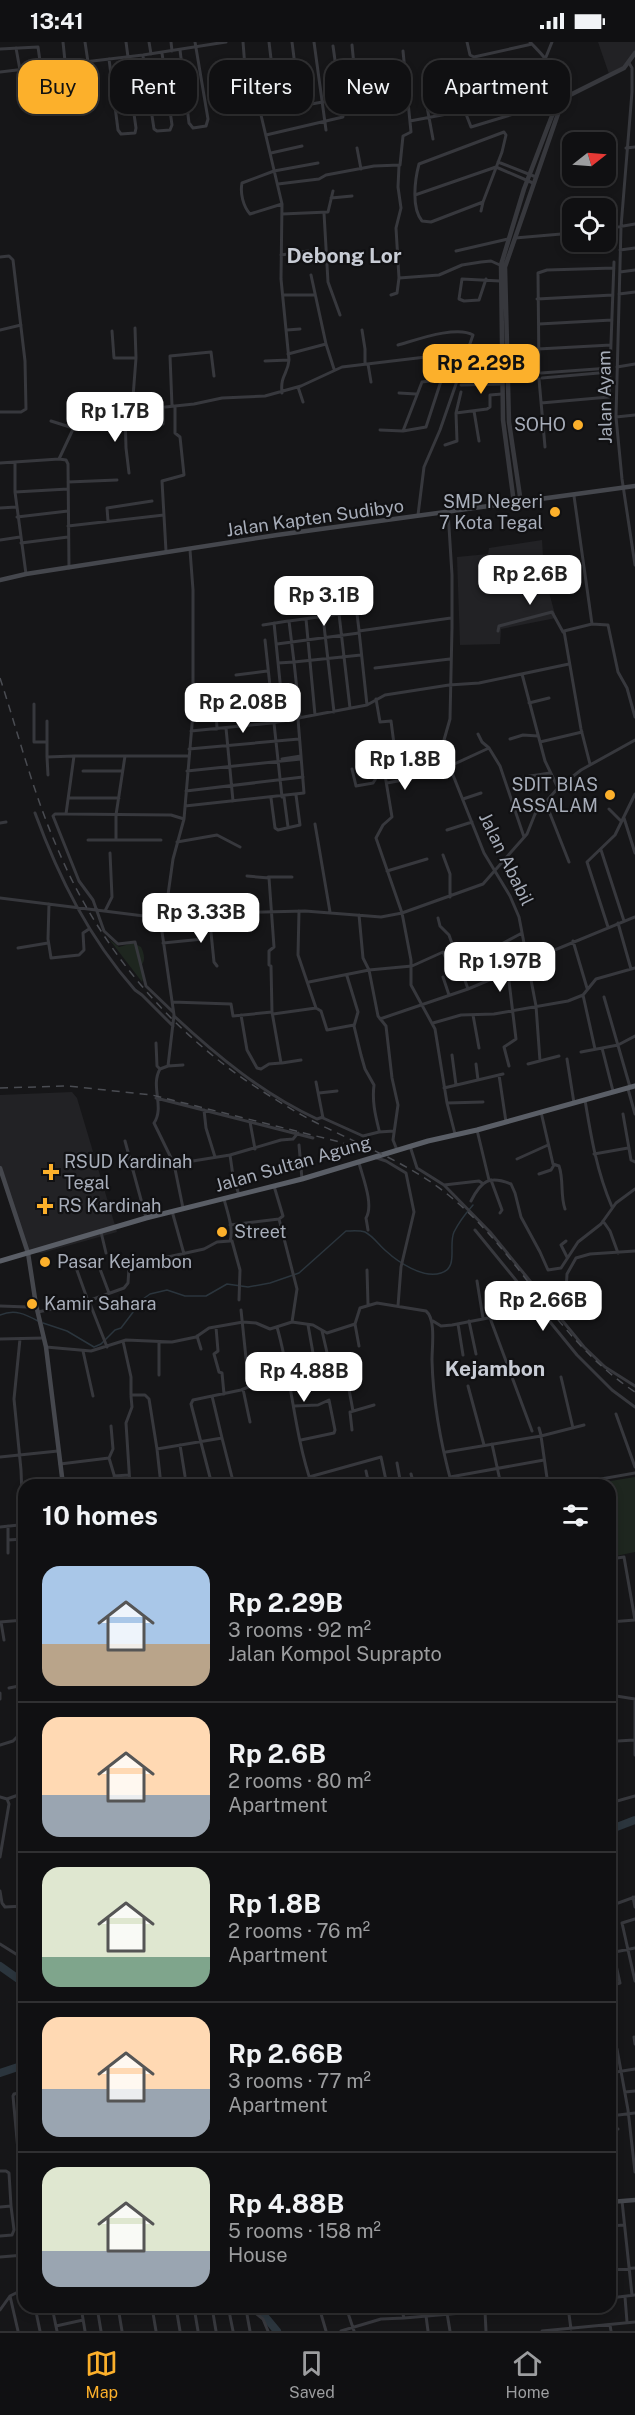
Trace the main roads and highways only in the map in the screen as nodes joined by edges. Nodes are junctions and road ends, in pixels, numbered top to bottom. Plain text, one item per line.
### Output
1 (635, 486) edge
2 (0, 580) edge
3 (631, 1087) edge
4 (0, 1168) edge
5 (2, 1181) edge
6 (28, 1254) junction
7 (0, 1261) edge
8 (62, 1479) edge
9 (635, 2200) edge
10 (616, 2202) edge

1 - 2 main road, Jalan Kapten Sudibyo
3 - 6 highway, Jalan Sultan Agung
4 - 5 main road
5 - 6 main road
6 - 7 highway, Jalan Sultan Agung
6 - 8 main road
9 - 10 main road

